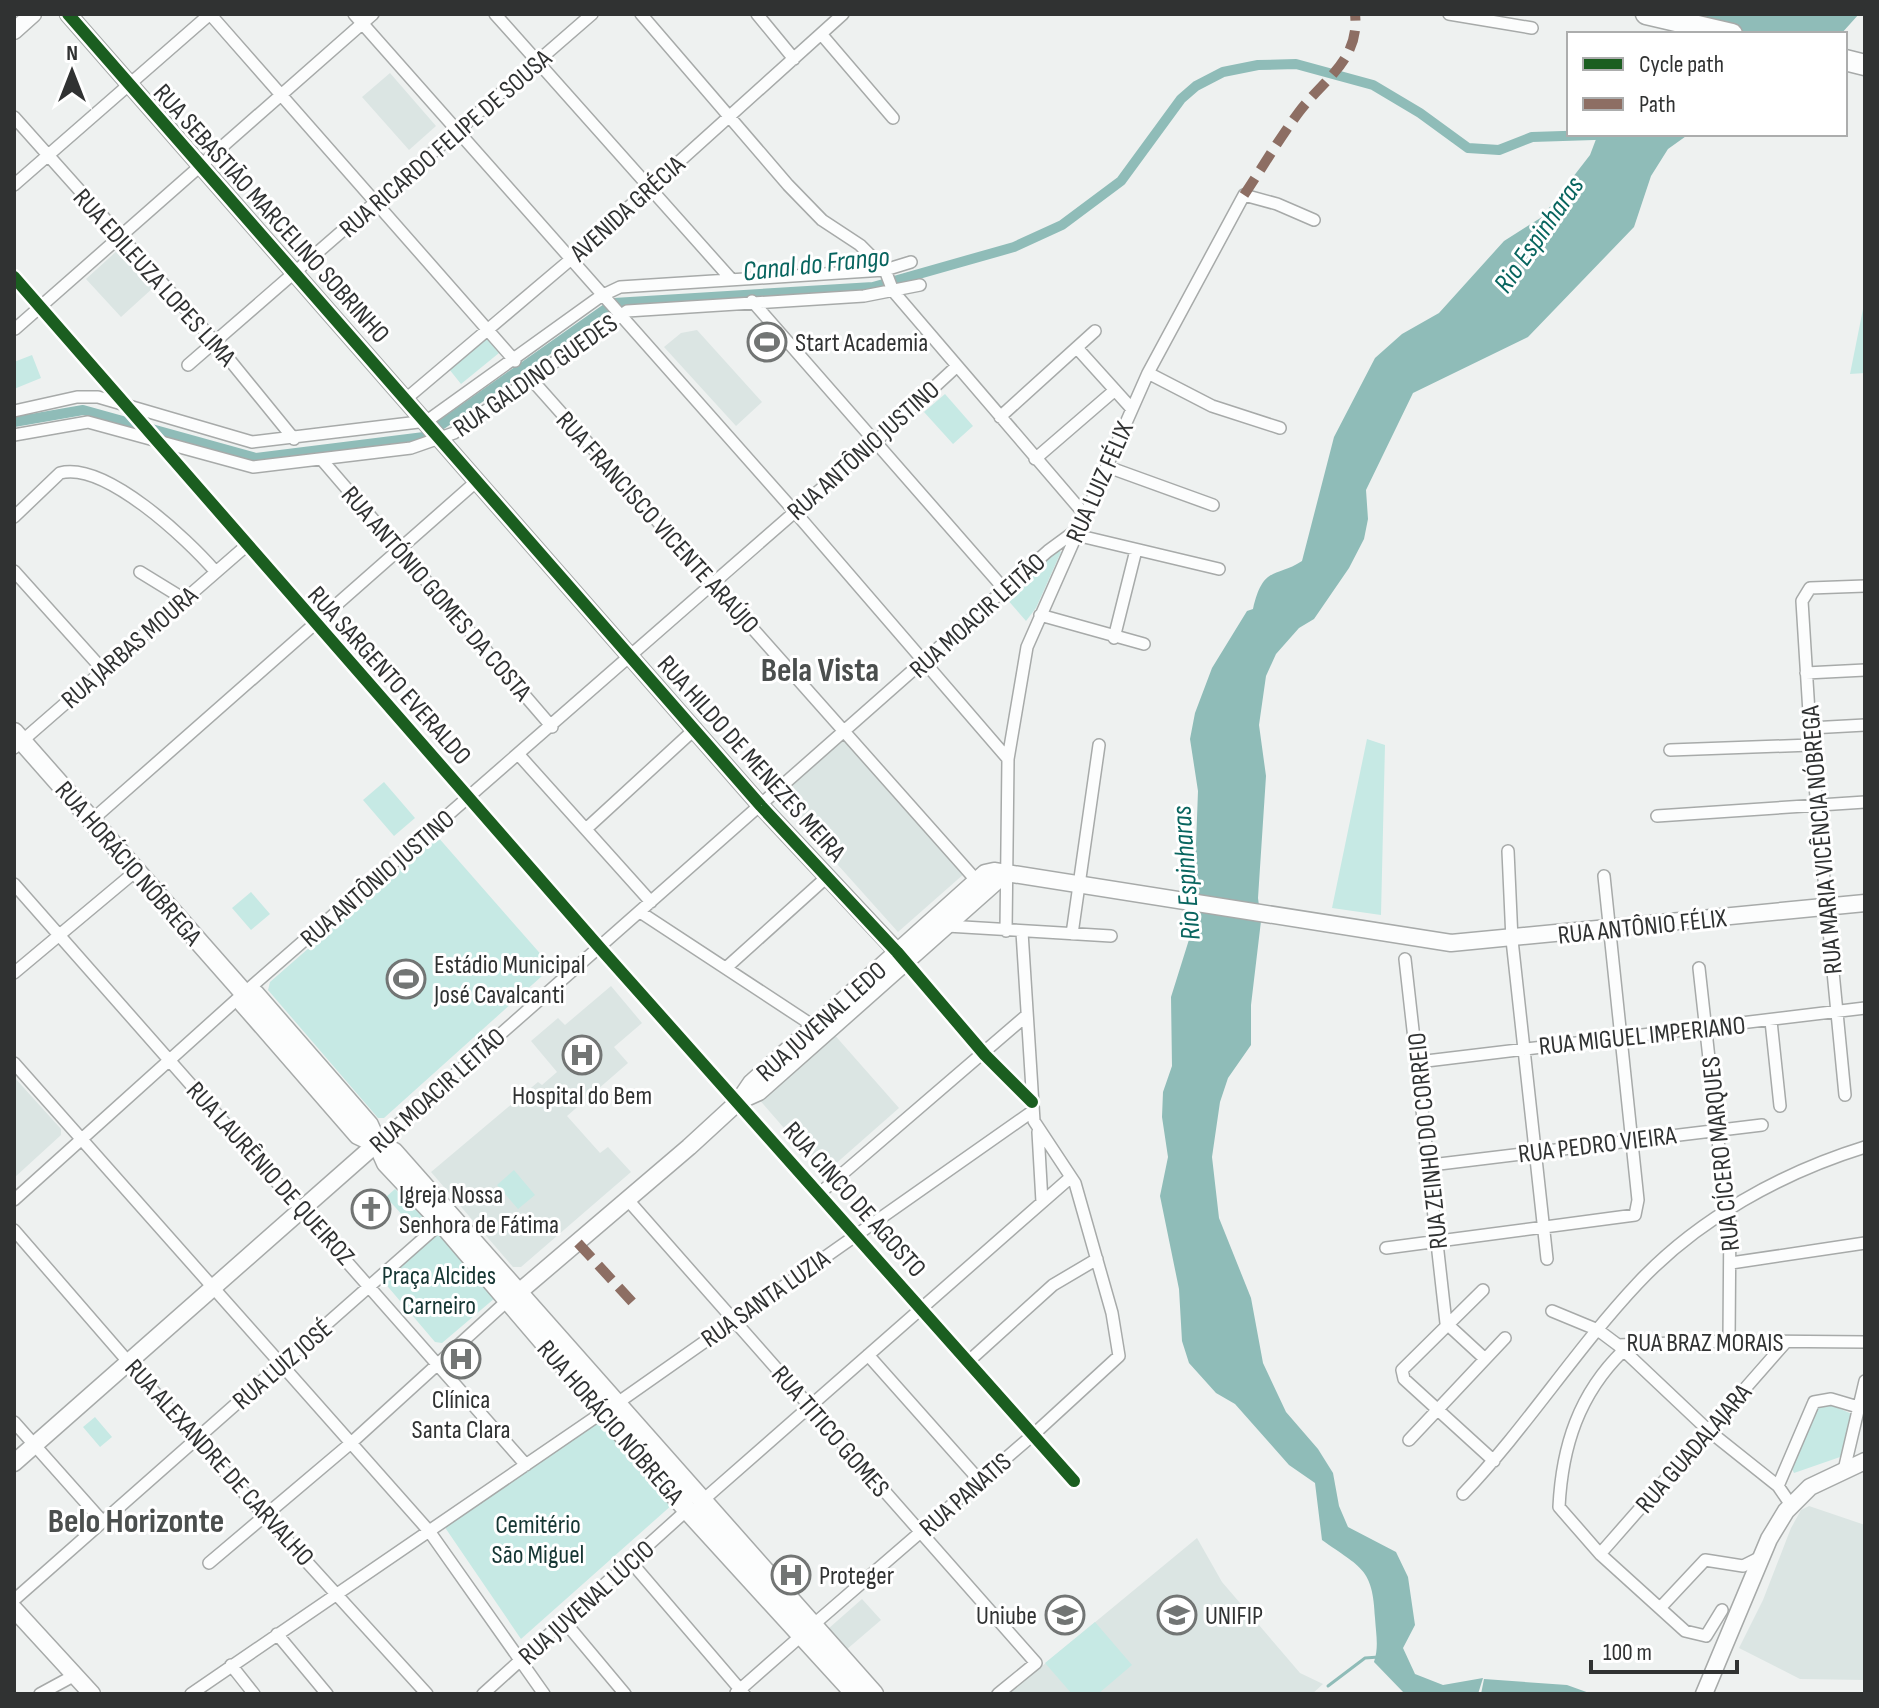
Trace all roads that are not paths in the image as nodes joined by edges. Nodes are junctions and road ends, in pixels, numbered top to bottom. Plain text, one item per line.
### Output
1 (31, 14) edge
2 (68, 14) edge
3 (210, 14) edge
4 (373, 14) edge
5 (495, 14) edge
6 (592, 14) edge
7 (641, 14) edge
8 (757, 14) edge
9 (843, 14) edge
10 (1449, 14) edge
11 (1646, 14) edge
12 (358, 19) edge
13 (1532, 28) dead end
14 (14, 31) edge
15 (1723, 32) edge
16 (822, 35) junction
17 (794, 59) junction
18 (537, 63) junction
19 (130, 86) junction
20 (282, 96) junction
21 (729, 115) junction
22 (14, 117) edge
23 (893, 118) dead end
24 (457, 133) junction
25 (48, 157) junction
26 (199, 167) junction
27 (14, 185) edge
28 (648, 189) junction
29 (376, 204) junction
30 (1314, 220) dead end
31 (119, 237) junction
32 (570, 260) junction
33 (911, 262) dead end
34 (886, 271) junction
35 (295, 274) junction
36 (14, 277) edge
37 (731, 279) junction
38 (920, 285) dead end
39 (892, 288) junction
40 (601, 296) junction
41 (752, 301) junction
42 (42, 307) junction
43 (617, 315) junction
44 (15, 329) edge
45 (488, 330) junction
46 (1095, 331) dead end
47 (215, 342) junction
48 (1077, 348) junction
49 (515, 361) junction
50 (188, 365) dead end
51 (957, 366) junction
52 (1148, 373) junction
53 (532, 380) junction
54 (1115, 390) junction
55 (407, 398) junction
56 (126, 409) junction
57 (1132, 409) junction
58 (14, 411) edge
59 (1000, 417) junction
60 (427, 421) junction
61 (1280, 428) dead end
62 (14, 435) edge
63 (150, 436) junction
64 (294, 439) junction
65 (444, 439) junction
66 (876, 441) junction
67 (1035, 459) junction
68 (322, 460) junction
69 (1108, 467) junction
70 (478, 480) junction
71 (1213, 505) dead end
72 (795, 512) junction
73 (1085, 515) junction
74 (14, 517) edge
75 (1077, 532) junction
76 (246, 546) junction
77 (398, 550) junction
78 (1136, 550) junction
79 (1219, 569) dead end
80 (14, 571) edge
81 (215, 571) junction
82 (140, 572) dead end
83 (712, 583) junction
84 (1865, 586) edge
85 (1005, 590) junction
86 (184, 599) junction
87 (1040, 615) junction
88 (316, 624) junction
89 (1114, 638) junction
90 (1144, 644) dead end
91 (631, 655) junction
92 (925, 662) junction
93 (103, 670) junction
94 (1865, 670) edge
95 (1806, 673) junction
96 (1865, 725) edge
97 (552, 727) junction
98 (696, 728) junction
99 (1810, 728) junction
100 (845, 731) junction
101 (17, 741) edge
102 (1099, 745) dead end
103 (1811, 745) junction
104 (1670, 750) dead end
105 (519, 755) junction
106 (1008, 759) junction
107 (469, 798) junction
108 (1865, 802) edge
109 (761, 806) junction
110 (1817, 807) junction
111 (1657, 816) dead end
112 (92, 820) junction
113 (586, 829) junction
114 (1508, 851) dead end
115 (136, 871) junction
116 (1006, 873) junction
117 (828, 876) junction
118 (1604, 876) dead end
119 (976, 880) junction
120 (1077, 882) junction
121 (14, 884) edge
122 (651, 902) junction
123 (1865, 903) edge
124 (1827, 906) junction
125 (640, 912) junction
126 (947, 926) junction
127 (1608, 930) junction
128 (1006, 931) junction
129 (1022, 932) junction
130 (59, 934) junction
131 (1072, 934) junction
132 (1111, 936) dead end
133 (1512, 940) junction
134 (600, 948) junction
135 (901, 956) junction
136 (1405, 959) dead end
137 (727, 967) junction
138 (1699, 968) dead end
139 (14, 973) edge
140 (244, 993) junction
141 (1865, 1008) edge
142 (1836, 1012) junction
143 (1027, 1015) junction
144 (1771, 1021) junction
145 (815, 1027) junction
146 (1706, 1027) junction
147 (1619, 1036) junction
148 (1523, 1048) junction
149 (985, 1055) junction
150 (170, 1060) junction
151 (1418, 1062) junction
152 (14, 1063) edge
153 (1845, 1095) dead end
154 (738, 1102) junction
155 (1032, 1106) junction
156 (1780, 1106) dead end
157 (1762, 1125) dead end
158 (1719, 1130) junction
159 (1038, 1131) junction
160 (81, 1140) junction
161 (1631, 1141) junction
162 (376, 1144) junction
163 (1865, 1147) edge
164 (1534, 1152) junction
165 (1431, 1165) junction
166 (1071, 1177) junction
167 (820, 1193) junction
168 (627, 1199) junction
169 (14, 1200) edge
170 (1042, 1202) junction
171 (303, 1209) junction
172 (1730, 1209) junction
173 (441, 1223) junction
174 (1543, 1229) junction
175 (14, 1230) edge
176 (857, 1235) junction
177 (1438, 1242) junction
178 (1865, 1243) edge
179 (1386, 1248) dead end
180 (1097, 1259) junction
181 (1547, 1259) dead end
182 (1731, 1263) junction
183 (371, 1286) junction
184 (213, 1290) junction
185 (1483, 1290) dead end
186 (516, 1294) junction
187 (922, 1307) junction
188 (1552, 1311) dead end
189 (733, 1319) junction
190 (1446, 1323) junction
191 (1598, 1330) junction
192 (1505, 1338) dead end
193 (1729, 1341) junction
194 (1865, 1342) edge
195 (1785, 1343) junction
196 (1621, 1348) junction
197 (868, 1355) junction
198 (1484, 1358) junction
199 (970, 1360) junction
200 (129, 1362) junction
201 (439, 1364) junction
202 (281, 1367) junction
203 (1865, 1381) edge
204 (1858, 1407) junction
205 (610, 1408) junction
206 (811, 1408) junction
207 (1436, 1410) junction
208 (14, 1422) edge
209 (1709, 1431) junction
210 (1034, 1434) junction
211 (196, 1440) junction
212 (1409, 1440) dead end
213 (351, 1443) junction
214 (34, 1445) junction
215 (1494, 1461) junction
216 (1865, 1461) edge
217 (14, 1463) edge
218 (526, 1465) junction
219 (1844, 1470) junction
220 (980, 1481) junction
221 (1074, 1481) dead end
222 (1778, 1486) junction
223 (1803, 1493) junction
224 (1463, 1494) dead end
225 (695, 1506) junction
226 (1787, 1512) junction
227 (266, 1517) junction
228 (103, 1522) junction
229 (429, 1531) junction
230 (920, 1532) junction
231 (1600, 1554) junction
232 (631, 1562) junction
233 (209, 1563) dead end
234 (1759, 1569) junction
235 (338, 1593) junction
236 (14, 1600) edge
237 (1660, 1608) junction
238 (14, 1609) edge
239 (1722, 1610) dead end
240 (564, 1621) junction
241 (808, 1630) junction
242 (277, 1634) junction
243 (521, 1661) junction
244 (231, 1665) junction
245 (75, 1675) junction
246 (740, 1693) edge
247 (40, 1694) edge
248 (92, 1694) edge
249 (191, 1694) edge
250 (254, 1694) edge
251 (327, 1694) edge
252 (427, 1694) edge
253 (483, 1694) edge
254 (544, 1694) edge
255 (625, 1694) edge
256 (855, 1694) edge
257 (874, 1694) edge
258 (998, 1694) edge
259 (1704, 1694) edge

1 - 14 main road
2 - 19 main road, RUA SEBASTIÃO MARCELINO SOBRINHO
3 - 19 street
3 - 20 street
4 - 12 street
5 - 18 street
6 - 18 street, RUA RICARDO FELIPE DE SOUSA
7 - 21 street
8 - 17 street
9 - 16 street, AVENIDA GRÉCIA
10 - 13 street
11 - 15 highway
12 - 20 street
12 - 24 street
16 - 17 street, AVENIDA GRÉCIA
16 - 23 street
17 - 21 street, AVENIDA GRÉCIA
18 - 24 street, RUA RICARDO FELIPE DE SOUSA
18 - 28 street
19 - 25 street
19 - 26 main road, RUA SEBASTIÃO MARCELINO SOBRINHO
20 - 26 street
20 - 29 street
21 - 28 street, AVENIDA GRÉCIA
21 - 34 street
22 - 25 street, RUA EDILEUZA LOPES LIMA
24 - 29 street, RUA RICARDO FELIPE DE SOUSA
24 - 32 street
25 - 27 street
25 - 31 street, RUA EDILEUZA LOPES LIMA
26 - 31 street
26 - 35 main road, RUA SEBASTIÃO MARCELINO SOBRINHO
28 - 32 street, AVENIDA GRÉCIA
28 - 37 street
29 - 35 street, RUA RICARDO FELIPE DE SOUSA
29 - 45 street
30 - 52 street, RUA LUIZ FÉLIX
31 - 42 street
31 - 47 street, RUA EDILEUZA LOPES LIMA
32 - 40 street
32 - 45 street, AVENIDA GRÉCIA
33 - 34 street, RUA GALDINO GUEDES
34 - 37 street, RUA GALDINO GUEDES
34 - 39 street
35 - 47 street, RUA RICARDO FELIPE DE SOUSA
35 - 55 main road, RUA SEBASTIÃO MARCELINO SOBRINHO
36 - 42 street, RUA SARGENTO EVERALDO
37 - 40 street, RUA GALDINO GUEDES
38 - 39 street, RUA GALDINO GUEDES
39 - 41 street, RUA GALDINO GUEDES
39 - 51 street
40 - 43 street
40 - 49 street, RUA GALDINO GUEDES
41 - 43 street, RUA GALDINO GUEDES
41 - 66 street
42 - 44 street
42 - 56 street, RUA SARGENTO EVERALDO
43 - 53 street, RUA GALDINO GUEDES
43 - 72 street
45 - 49 street
45 - 55 street, AVENIDA GRÉCIA
46 - 48 street
47 - 50 street, RUA RICARDO FELIPE DE SOUSA
47 - 64 street, RUA EDILEUZA LOPES LIMA
48 - 54 street
48 - 59 street
49 - 60 street, RUA GALDINO GUEDES
51 - 59 street
51 - 66 street, RUA ANTÔNIO JUSTINO
52 - 57 street, RUA LUIZ FÉLIX
52 - 61 street
53 - 65 street, RUA GALDINO GUEDES
53 - 83 street, RUA FRANCISCO VICENTE ARAÚJO
54 - 57 street
54 - 67 street
55 - 60 main road, RUA SEBASTIÃO MARCELINO SOBRINHO
56 - 58 street, RUA GALDINO GUEDES
56 - 63 street, RUA SARGENTO EVERALDO
56 - 64 street, RUA GALDINO GUEDES
57 - 69 street, RUA LUIZ FÉLIX
59 - 67 street
60 - 64 street, RUA GALDINO GUEDES
60 - 65 main road, RUA SEBASTIÃO MARCELINO SOBRINHO
62 - 63 street, RUA GALDINO GUEDES
63 - 68 street, RUA GALDINO GUEDES
63 - 76 street, RUA SARGENTO EVERALDO
65 - 68 street, RUA GALDINO GUEDES
65 - 70 main road, RUA HILDO DE MENEZES MEIRA
66 - 72 street, RUA ANTÔNIO JUSTINO
66 - 85 street
67 - 73 street
68 - 77 street, RUA ANTÓNIO GOMES DA COSTA
69 - 71 street
69 - 73 street, RUA LUIZ FÉLIX
70 - 77 street, RUA GALDINO GUEDES
70 - 91 main road, RUA HILDO DE MENEZES MEIRA
72 - 83 street, RUA ANTÔNIO JUSTINO
72 - 92 street
73 - 75 street, RUA LUIZ FÉLIX
74 - 81 street
75 - 78 street
75 - 85 street, RUA MOACIR LEITÃO
75 - 87 street, RUA LUIZ FÉLIX
76 - 81 street, RUA JARBAS MOURA
76 - 88 street, RUA SARGENTO EVERALDO
77 - 88 street, RUA GALDINO GUEDES
77 - 97 street, RUA ANTÓNIO GOMES DA COSTA
78 - 79 street
78 - 89 street
80 - 93 street
81 - 86 street, RUA JARBAS MOURA
82 - 86 street
83 - 91 street, RUA ANTÔNIO JUSTINO
83 - 100 street, RUA FRANCISCO VICENTE ARAÚJO
84 - 95 street, RUA MARIA VICÊNCIA NÓBREGA
85 - 92 street, RUA MOACIR LEITÃO
86 - 93 street, RUA JARBAS MOURA
87 - 89 street
87 - 106 street, RUA LUIZ FÉLIX
88 - 107 street, RUA SARGENTO EVERALDO
88 - 112 street, RUA GALDINO GUEDES
89 - 90 street
91 - 97 street, RUA ANTÔNIO JUSTINO
91 - 98 main road, RUA HILDO DE MENEZES MEIRA
92 - 100 street, RUA MOACIR LEITÃO
92 - 106 street
93 - 101 street, RUA JARBAS MOURA
94 - 95 street
95 - 99 street, RUA MARIA VICÊNCIA NÓBREGA
96 - 99 street
97 - 105 street, RUA ANTÔNIO JUSTINO
98 - 109 main road, RUA HILDO DE MENEZES MEIRA
98 - 113 street
99 - 103 street, RUA MARIA VICÊNCIA NÓBREGA
100 - 109 street, RUA MOACIR LEITÃO
100 - 119 street, RUA FRANCISCO VICENTE ARAÚJO
101 - 112 main road, RUA HORÁCIO NÓBREGA
102 - 120 street
103 - 104 street
103 - 110 street, RUA MARIA VICÊNCIA NÓBREGA
105 - 107 street, RUA ANTÔNIO JUSTINO
105 - 113 street
106 - 116 street, RUA LUIZ FÉLIX
107 - 134 street, RUA SARGENTO EVERALDO
107 - 140 street, RUA ANTÔNIO JUSTINO
108 - 110 street
109 - 117 main road, RUA HILDO DE MENEZES MEIRA
109 - 122 street, RUA MOACIR LEITÃO
110 - 111 street
110 - 124 street, RUA MARIA VICÊNCIA NÓBREGA
112 - 115 main road, RUA HORÁCIO NÓBREGA
113 - 122 street
114 - 133 street
115 - 130 street
115 - 140 main road, RUA HORÁCIO NÓBREGA
116 - 119 main road, RUA JUVENAL LEDO
116 - 120 main road, RUA ANTÔNIO FÉLIX
116 - 126 main road, RUA JUVENAL LEDO
116 - 128 street, RUA LUIZ FÉLIX
117 - 135 main road, RUA HILDO DE MENEZES MEIRA
117 - 137 street
118 - 127 street
119 - 135 main road, RUA JUVENAL LEDO
120 - 131 street
120 - 133 main road, RUA ANTÔNIO FÉLIX
121 - 130 street, RUA LAURÊNIO DE QUEIROZ
122 - 125 street, RUA MOACIR LEITÃO
123 - 124 main road, RUA ANTÔNIO FÉLIX
124 - 127 main road, RUA ANTÔNIO FÉLIX
124 - 142 street, RUA MARIA VICÊNCIA NÓBREGA
125 - 134 street, RUA MOACIR LEITÃO
125 - 137 street
126 - 128 street
126 - 135 main road, RUA JUVENAL LEDO
127 - 133 main road, RUA ANTÔNIO FÉLIX
127 - 147 street
128 - 129 street
129 - 131 street
129 - 143 street
130 - 139 street
130 - 150 street, RUA LAURÊNIO DE QUEIROZ
131 - 132 street
133 - 148 street
134 - 154 street, RUA CINCO DE AGOSTO
134 - 162 street, RUA MOACIR LEITÃO
135 - 145 main road, RUA JUVENAL LEDO
135 - 149 street, RUA HILDO DE MENEZES MEIRA
135 - 154 main road, RUA JUVENAL LEDO
136 - 151 street, RUA ZEINHO DO CORREIO
137 - 145 street
138 - 146 street, RUA CÍCERO MARQUES
140 - 150 street, RUA ANTÔNIO JUSTINO
140 - 162 main road, RUA HORÁCIO NÓBREGA
141 - 142 street, RUA MIGUEL IMPERIANO
142 - 144 street, RUA MIGUEL IMPERIANO
142 - 153 street, RUA MARIA VICÊNCIA NÓBREGA
143 - 149 street
143 - 155 street
144 - 146 street, RUA MIGUEL IMPERIANO
144 - 156 street
145 - 154 main road, RUA JUVENAL LEDO
146 - 147 street, RUA MIGUEL IMPERIANO
146 - 158 street, RUA CÍCERO MARQUES
147 - 148 street, RUA MIGUEL IMPERIANO
147 - 161 street
148 - 151 street, RUA MIGUEL IMPERIANO
148 - 164 street
149 - 155 street, RUA HILDO DE MENEZES MEIRA
149 - 167 street
150 - 160 street, RUA ANTÔNIO JUSTINO
150 - 171 street, RUA LAURÊNIO DE QUEIROZ
151 - 165 street, RUA ZEINHO DO CORREIO
152 - 160 street
154 - 167 street, RUA CINCO DE AGOSTO
154 - 168 main road, RUA JUVENAL LEDO
155 - 159 street
155 - 176 street, RUA SANTA LUZIA
157 - 158 street, RUA PEDRO VIEIRA
158 - 161 street, RUA PEDRO VIEIRA
158 - 172 street, RUA CÍCERO MARQUES
159 - 166 street
159 - 170 street
160 - 169 street, RUA ANTÔNIO JUSTINO
160 - 184 street
161 - 164 street, RUA PEDRO VIEIRA
161 - 174 street
162 - 171 main road, RUA MOACIR LEITÃO
162 - 173 main road, RUA HORÁCIO NÓBREGA
162 - 186 main road, RUA HORÁCIO NÓBREGA
163 - 172 street
164 - 165 street, RUA PEDRO VIEIRA
164 - 174 street
165 - 177 street, RUA ZEINHO DO CORREIO
166 - 170 street, RUA JUVENAL LÚCIO
166 - 180 street
167 - 176 street, RUA CINCO DE AGOSTO
168 - 186 main road, RUA JUVENAL LEDO
168 - 189 street, RUA TITICO GOMES
170 - 187 street, RUA JUVENAL LÚCIO
171 - 183 street, RUA LAURÊNIO DE QUEIROZ
171 - 184 main road, RUA MOACIR LEITÃO
172 - 182 street, RUA CÍCERO MARQUES
172 - 191 street
173 - 183 street, RUA LUIZ JOSÉ
173 - 186 main road, RUA HORÁCIO NÓBREGA
174 - 177 street
174 - 181 street
175 - 200 street, RUA ALEXANDRE DE CARVALHO
176 - 187 street, RUA CINCO DE AGOSTO
176 - 189 street, RUA SANTA LUZIA
177 - 179 street
177 - 190 street, RUA ZEINHO DO CORREIO
178 - 182 street
180 - 199 street
180 - 210 street, RUA PANATIS
182 - 193 street, RUA CÍCERO MARQUES
183 - 201 street, RUA LAURÊNIO DE QUEIROZ
183 - 202 street, RUA LUIZ JOSÉ
184 - 200 main road, RUA MOACIR LEITÃO
184 - 202 street
185 - 190 street
186 - 201 street
186 - 205 main road, RUA HORÁCIO NÓBREGA
187 - 197 street, RUA JUVENAL LÚCIO
187 - 199 street, RUA CINCO DE AGOSTO
188 - 191 street, RUA BRAZ MORAIS
189 - 205 street, RUA SANTA LUZIA
189 - 206 street, RUA TITICO GOMES
190 - 198 street
190 - 207 street
191 - 196 street, RUA BRAZ MORAIS
191 - 215 street
192 - 198 street
193 - 195 street, RUA BRAZ MORAIS
193 - 196 street, RUA BRAZ MORAIS
194 - 195 street, RUA BRAZ MORAIS
195 - 209 street, RUA GUADALAJARA
196 - 209 street
196 - 231 street
197 - 206 street, RUA JUVENAL LÚCIO
197 - 220 street
198 - 207 street
199 - 210 street, RUA CINCO DE AGOSTO
200 - 211 street, RUA ALEXANDRE DE CARVALHO
200 - 214 main road, RUA MOACIR LEITÃO
201 - 213 street
201 - 218 street, RUA LAURÊNIO DE QUEIROZ
202 - 211 street, RUA LUIZ JOSÉ
202 - 213 street
203 - 204 street
204 - 219 street
204 - 222 street
205 - 218 street, RUA SANTA LUZIA
205 - 225 main road, RUA HORÁCIO NÓBREGA
206 - 225 street, RUA JUVENAL LÚCIO
206 - 230 street, RUA TITICO GOMES
207 - 212 street
207 - 215 street
208 - 214 street
209 - 222 street
209 - 231 street, RUA GUADALAJARA
210 - 220 street, RUA PANATIS
210 - 221 street, RUA CINCO DE AGOSTO
211 - 227 street, RUA ALEXANDRE DE CARVALHO
211 - 228 street, RUA LUIZ JOSÉ
213 - 227 street
213 - 229 street
214 - 217 main road, RUA MOACIR LEITÃO
214 - 228 street
215 - 224 street
216 - 219 main road
218 - 229 street, RUA SANTA LUZIA
219 - 223 main road
220 - 230 street, RUA PANATIS
222 - 223 street
222 - 226 street
223 - 226 main road
225 - 232 street, RUA JUVENAL LÚCIO
225 - 241 main road, RUA HORÁCIO NÓBREGA
226 - 234 main road
227 - 233 street
227 - 235 street, RUA ALEXANDRE DE CARVALHO
228 - 236 street, RUA LUIZ JOSÉ
229 - 235 street, RUA SANTA LUZIA
229 - 243 street
230 - 241 street, RUA PANATIS
230 - 258 street, RUA TITICO GOMES
231 - 237 street
232 - 240 street, RUA JUVENAL LÚCIO
232 - 246 street
234 - 237 street
234 - 259 main road
235 - 242 street, RUA SANTA LUZIA
235 - 252 street, RUA ALEXANDRE DE CARVALHO
237 - 239 street
238 - 245 main road
240 - 243 street, RUA JUVENAL LÚCIO
240 - 255 street
241 - 246 street, RUA PANATIS
241 - 256 main road, RUA HORÁCIO NÓBREGA
241 - 257 main road, RUA HORÁCIO NÓBREGA
242 - 244 street, RUA SANTA LUZIA
242 - 251 street
243 - 253 street, RUA JUVENAL LÚCIO
243 - 254 street
244 - 249 street, RUA SANTA LUZIA
244 - 250 street
245 - 247 street
245 - 248 main road

